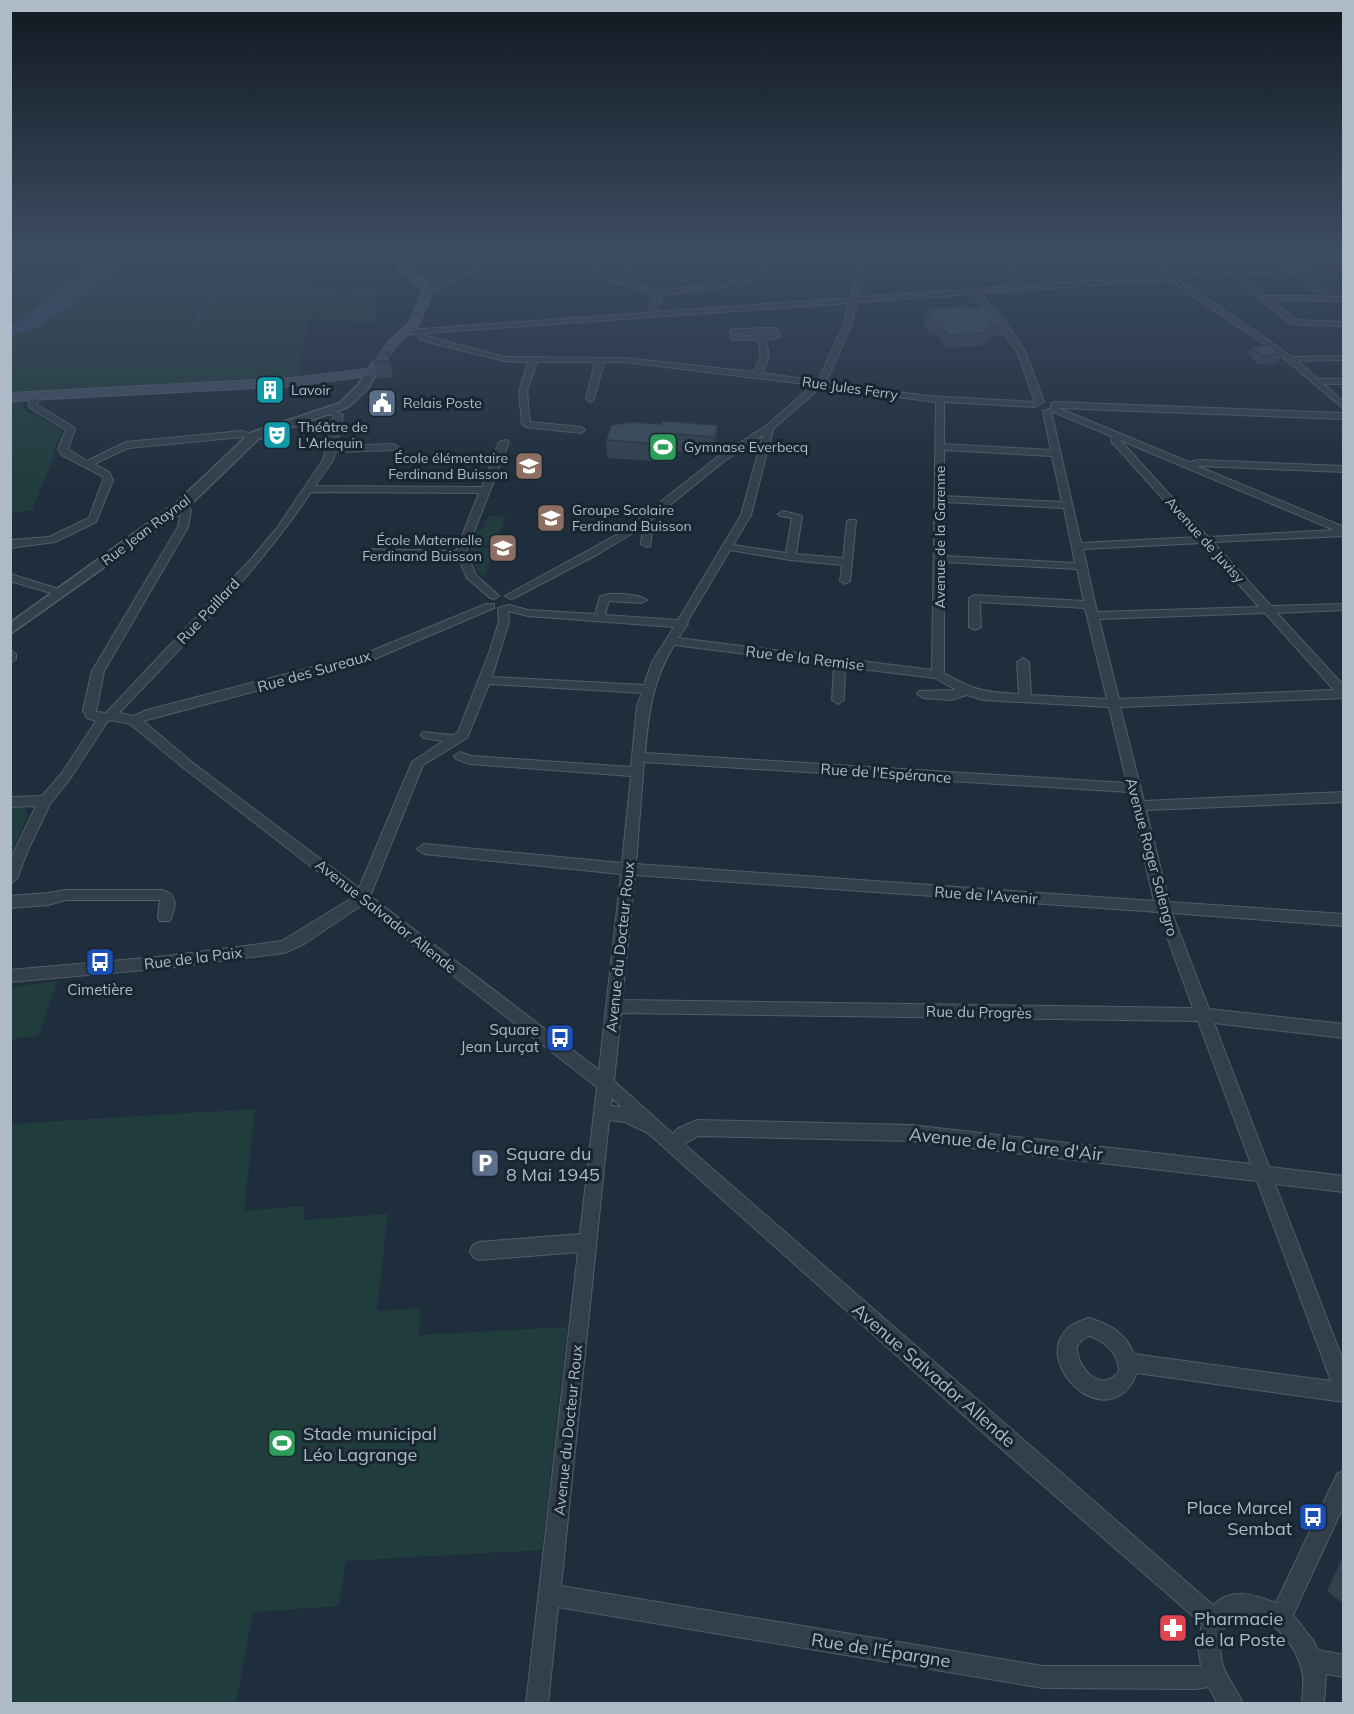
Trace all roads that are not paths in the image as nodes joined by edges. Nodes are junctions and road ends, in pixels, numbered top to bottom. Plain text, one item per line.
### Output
1 (461, 330) edge
2 (734, 330) edge
3 (774, 330) edge
4 (845, 330) edge
5 (1008, 330) edge
6 (1251, 330) edge
7 (407, 332) joint
8 (421, 333) junction
9 (762, 337) junction
10 (1344, 358) edge
11 (1291, 359) junction
12 (533, 360) junction
13 (600, 360) junction
14 (371, 372) junction
15 (757, 375) junction
16 (1344, 381) edge
17 (1316, 382) junction
18 (821, 384) junction
19 (36, 395) junction
20 (10, 397) edge
21 (590, 399) dead end
22 (940, 400) junction
23 (1046, 406) junction
24 (1344, 407) edge
25 (328, 411) junction
26 (536, 415) dead end
27 (525, 416) junction
28 (1344, 416) edge
29 (769, 428) junction
30 (581, 430) dead end
31 (1115, 434) junction
32 (254, 436) junction
33 (504, 442) dead end
34 (394, 447) dead end
35 (940, 447) junction
36 (332, 449) junction
37 (1057, 453) junction
38 (87, 464) junction
39 (1190, 466) junction
40 (1344, 469) edge
41 (310, 489) junction
42 (485, 490) junction
43 (940, 499) junction
44 (1068, 505) junction
45 (181, 506) junction
46 (783, 514) dead end
47 (644, 521) junction
48 (852, 522) dead end
49 (1344, 532) edge
50 (1206, 540) junction
51 (11, 544) edge
52 (646, 544) dead end
53 (1077, 546) junction
54 (728, 547) junction
55 (366, 552) dead end
56 (461, 554) junction
57 (790, 557) junction
58 (940, 559) junction
59 (848, 562) junction
60 (1082, 566) junction
61 (10, 577) edge
62 (845, 581) dead end
63 (61, 593) junction
64 (510, 596) junction
65 (642, 600) dead end
66 (499, 605) junction
67 (1344, 607) edge
68 (1091, 610) junction
69 (1269, 610) junction
70 (599, 618) junction
71 (683, 624) junction
72 (975, 627) dead end
73 (10, 630) edge
74 (672, 641) junction
75 (10, 654) edge
76 (10, 659) edge
77 (840, 662) junction
78 (1023, 662) dead end
79 (938, 675) junction
80 (485, 680) junction
81 (648, 689) junction
82 (966, 691) junction
83 (923, 694) dead end
84 (1344, 694) edge
85 (1024, 698) junction
86 (838, 700) dead end
87 (1113, 703) junction
88 (107, 718) junction
89 (134, 720) junction
90 (427, 735) dead end
91 (454, 741) junction
92 (460, 756) dead end
93 (639, 757) junction
94 (637, 772) junction
95 (1133, 788) junction
96 (1344, 797) edge
97 (45, 801) junction
98 (10, 802) edge
99 (1137, 806) junction
100 (424, 849) dead end
101 (628, 869) junction
102 (10, 879) edge
103 (362, 898) junction
104 (10, 902) edge
105 (1163, 908) junction
106 (165, 917) dead end
107 (1344, 920) edge
108 (10, 976) edge
109 (614, 1006) junction
110 (1203, 1016) junction
111 (1344, 1030) edge
112 (605, 1083) junction
113 (602, 1112) junction
114 (655, 1129) junction
115 (673, 1145) junction
116 (1264, 1174) junction
117 (1344, 1184) edge
118 (589, 1242) junction
119 (479, 1251) dead end
120 (1127, 1362) dead end
121 (1344, 1391) edge
122 (1344, 1481) edge
123 (550, 1595) junction
124 (1281, 1617) junction
125 (1214, 1620) junction
126 (1311, 1660) junction
127 (1344, 1666) edge
128 (1214, 1674) junction
129 (537, 1704) edge
130 (1232, 1704) edge
131 (1314, 1704) edge

1 - 8 street
2 - 9 street
3 - 9 street
4 - 18 street
5 - 23 street, Avenue Roger Salengro
6 - 11 street
7 - 8 street
7 - 14 main road, Rue Jean Raynal
8 - 12 street, Rue Jules Ferry
9 - 15 street
10 - 11 street
11 - 17 street
12 - 13 street, Rue Jules Ferry
12 - 27 street
13 - 15 street, Rue Jules Ferry
13 - 21 street
14 - 19 main road
14 - 25 street, Rue Jean Raynal
15 - 18 street, Rue Jules Ferry
16 - 17 street
17 - 24 street
18 - 22 street, Rue Jules Ferry
18 - 29 street
19 - 20 main road
19 - 38 street
22 - 23 street, Rue Jules Ferry
22 - 35 street, Avenue de la Garenne
23 - 28 street, Rue Jules Ferry
23 - 31 street
23 - 37 street, Avenue Roger Salengro
25 - 32 street, Rue Jean Raynal
25 - 36 street, Rue Paillard
26 - 27 street
27 - 30 street
29 - 47 street
29 - 54 street, Avenue du Docteur Roux
31 - 39 street
31 - 50 street, Avenue de Juvisy
32 - 38 street
32 - 45 street, Rue Jean Raynal
33 - 42 street
34 - 36 street
35 - 37 street
35 - 43 street, Avenue de la Garenne
36 - 41 street, Rue Paillard
37 - 44 street, Avenue Roger Salengro
38 - 51 street
39 - 40 street
39 - 49 street
41 - 42 street
41 - 88 street, Rue Paillard
42 - 56 street
43 - 44 street
43 - 58 street, Avenue de la Garenne
44 - 53 street, Avenue Roger Salengro
45 - 63 street, Rue Jean Raynal
45 - 88 street
46 - 57 street
47 - 52 street
47 - 64 street
48 - 59 street
49 - 50 street
50 - 53 street
50 - 69 street, Avenue de Juvisy
53 - 60 street, Avenue Roger Salengro
54 - 57 street
54 - 71 street, Avenue du Docteur Roux
55 - 56 street
56 - 66 street
57 - 59 street
58 - 60 street
58 - 79 street, Avenue de la Garenne
59 - 62 street
60 - 68 street, Avenue Roger Salengro
61 - 63 street
63 - 73 street, Rue Jean Raynal
64 - 66 street
64 - 66 street
65 - 70 street
66 - 70 street
66 - 80 street
66 - 89 street, Rue des Sureaux
67 - 69 street
68 - 69 street
68 - 72 street
68 - 87 street, Avenue Roger Salengro
69 - 84 street, Avenue de Juvisy
70 - 71 street
71 - 74 street, Avenue du Docteur Roux
74 - 77 street, Rue de la Remise
74 - 81 street, Avenue du Docteur Roux
75 - 76 street
77 - 79 street, Rue de la Remise
77 - 86 street
78 - 85 street
79 - 82 street
80 - 81 street
80 - 91 street
81 - 93 street, Avenue du Docteur Roux
82 - 83 street
82 - 85 street
84 - 87 street
85 - 87 street
87 - 95 street, Avenue Roger Salengro
88 - 89 street
88 - 97 street, Rue Paillard
89 - 103 street, Avenue Salvador Allende
90 - 91 street
91 - 103 street
92 - 94 street
93 - 94 street, Avenue du Docteur Roux
93 - 95 street, Rue de l'Espérance
94 - 101 street, Avenue du Docteur Roux
95 - 99 street, Avenue Roger Salengro
96 - 99 street
97 - 98 street
97 - 102 street, Rue Paillard
99 - 105 street, Avenue Roger Salengro
100 - 101 street, Rue de l'Avenir
101 - 105 street, Rue de l'Avenir
101 - 109 street, Avenue du Docteur Roux
103 - 108 street, Rue de la Paix
103 - 112 street, Avenue Salvador Allende
104 - 106 street
105 - 107 street, Rue de l'Avenir
105 - 110 street, Avenue Roger Salengro
109 - 110 street, Rue du Progrès
109 - 112 street, Avenue du Docteur Roux
110 - 111 street, Rue du Progrès
110 - 116 street, Avenue Roger Salengro
112 - 113 street, Avenue du Docteur Roux
112 - 114 street, Avenue Salvador Allende
113 - 114 street, Avenue Salvador Allende
113 - 118 street, Avenue du Docteur Roux
114 - 115 street, Avenue Salvador Allende
115 - 116 street, Avenue de la Cure d'Air
115 - 125 street, Avenue Salvador Allende
116 - 117 street, Avenue de la Cure d'Air
116 - 121 street, Avenue Roger Salengro
118 - 119 street
118 - 123 street, Avenue du Docteur Roux
120 - 121 street
122 - 124 street
123 - 128 street, Rue de l'Épargne
123 - 129 street, Avenue du Docteur Roux
124 - 125 street
124 - 126 street
125 - 128 street
126 - 127 street
126 - 131 street
128 - 130 street

